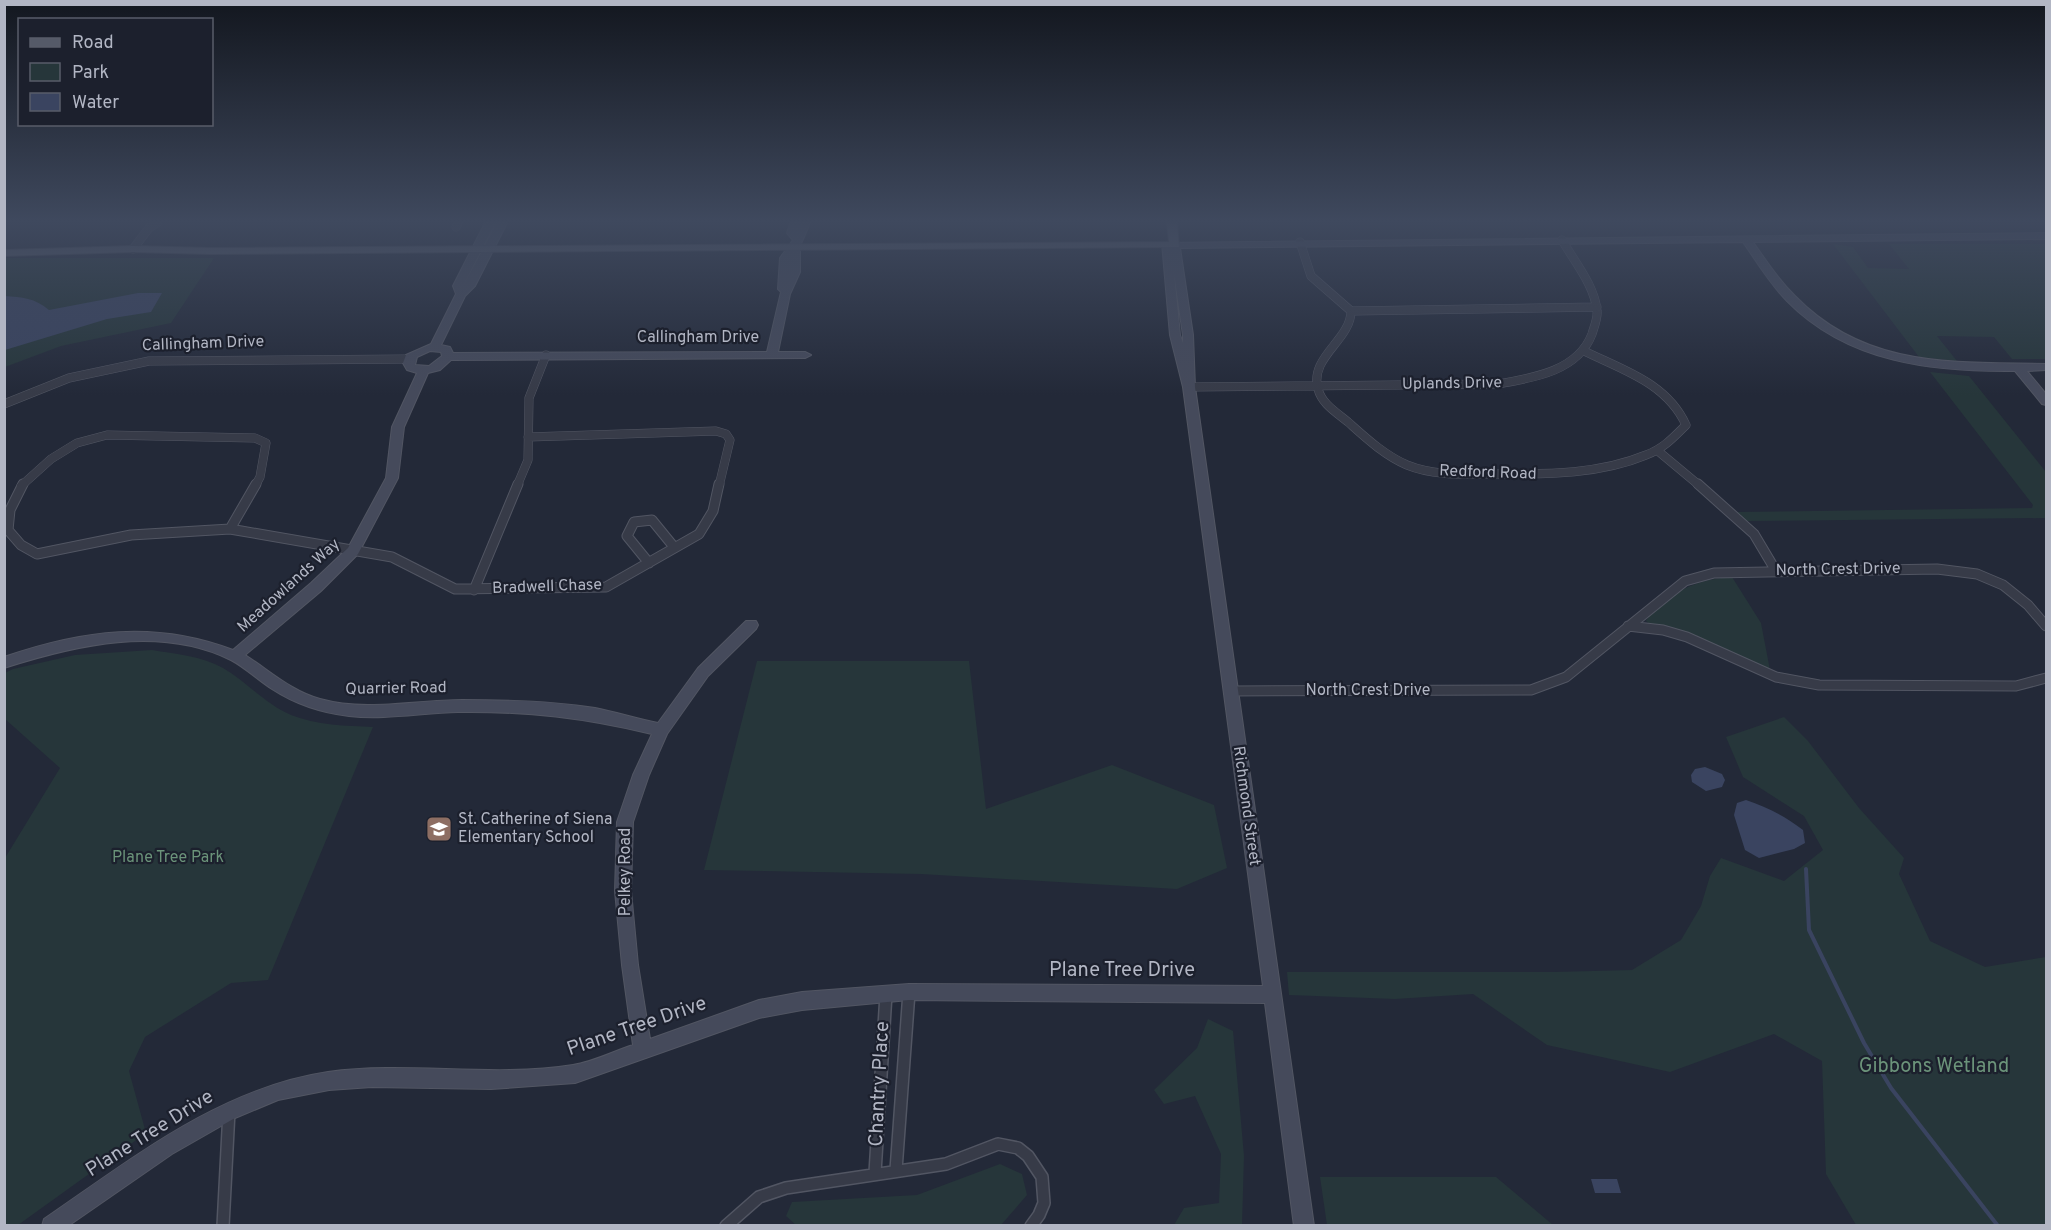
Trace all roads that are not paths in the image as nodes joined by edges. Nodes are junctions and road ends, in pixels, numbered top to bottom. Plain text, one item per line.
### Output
1 (461, 280) edge
2 (473, 280) edge
3 (792, 280) edge
4 (1172, 280) edge
5 (1316, 280) edge
6 (1583, 280) edge
7 (1777, 280) edge
8 (461, 294) junction
9 (1597, 308) junction
10 (1351, 311) junction
11 (435, 346) junction
12 (1584, 351) junction
13 (546, 355) junction
14 (772, 355) junction
15 (805, 355) dead end
16 (448, 357) junction
17 (409, 359) junction
18 (2046, 367) edge
19 (2018, 368) junction
20 (423, 370) junction
21 (1189, 387) junction
22 (1317, 387) junction
23 (2046, 401) edge
24 (4, 404) edge
25 (528, 437) junction
26 (1658, 451) junction
27 (230, 529) junction
28 (674, 547) junction
29 (353, 551) junction
30 (649, 562) junction
31 (1776, 571) junction
32 (474, 590) junction
33 (750, 625) dead end
34 (1628, 626) junction
35 (2046, 626) edge
36 (235, 656) junction
37 (4, 663) edge
38 (2046, 678) edge
39 (1231, 691) junction
40 (661, 730) junction
41 (909, 992) junction
42 (886, 994) junction
43 (1272, 994) junction
44 (643, 1050) junction
45 (229, 1111) junction
46 (896, 1170) junction
47 (875, 1173) junction
48 (51, 1226) edge
49 (223, 1226) edge
50 (726, 1226) edge
51 (1031, 1226) edge
52 (1304, 1226) edge

1 - 8 street
2 - 8 street
3 - 14 street
4 - 21 street, Richmond Street
5 - 10 street
6 - 9 street
7 - 19 street
8 - 11 street
9 - 10 street
9 - 12 street
10 - 22 street
11 - 16 street
11 - 17 street
12 - 22 street, Uplands Drive
12 - 26 street, Redford Road
13 - 14 street, Callingham Drive
13 - 16 street, Callingham Drive
13 - 25 street
14 - 15 street, Callingham Drive
16 - 20 street
17 - 20 street
17 - 24 street, Callingham Drive
18 - 19 street
19 - 23 street
20 - 29 street, Meadowlands Way
21 - 22 street, Uplands Drive
21 - 39 street, Richmond Street
22 - 26 street, Redford Road
25 - 28 street, Bradwell Chase
25 - 32 street
26 - 31 street
27 - 27 street, Bradwell Chase
27 - 29 street, Bradwell Chase
28 - 30 street, Bradwell Chase
28 - 30 street
29 - 32 street, Bradwell Chase
29 - 36 street, Meadowlands Way
30 - 32 street, Bradwell Chase
31 - 34 street, North Crest Drive
31 - 35 street, North Crest Drive
33 - 40 street, Pelkey Road
34 - 38 street
34 - 39 street, North Crest Drive
36 - 37 street, Quarrier Road
36 - 40 street, Quarrier Road
39 - 43 street, Richmond Street
40 - 44 street, Pelkey Road
41 - 42 street, Plane Tree Drive
41 - 43 street, Plane Tree Drive
41 - 46 street, Chantry Place
42 - 44 street, Plane Tree Drive
42 - 47 street, Chantry Place
43 - 52 street, Richmond Street
44 - 45 street, Plane Tree Drive
45 - 48 street, Plane Tree Drive
45 - 49 street
46 - 47 street, Chantry Place
46 - 51 street, Chantry Place
47 - 50 street, Chantry Place

